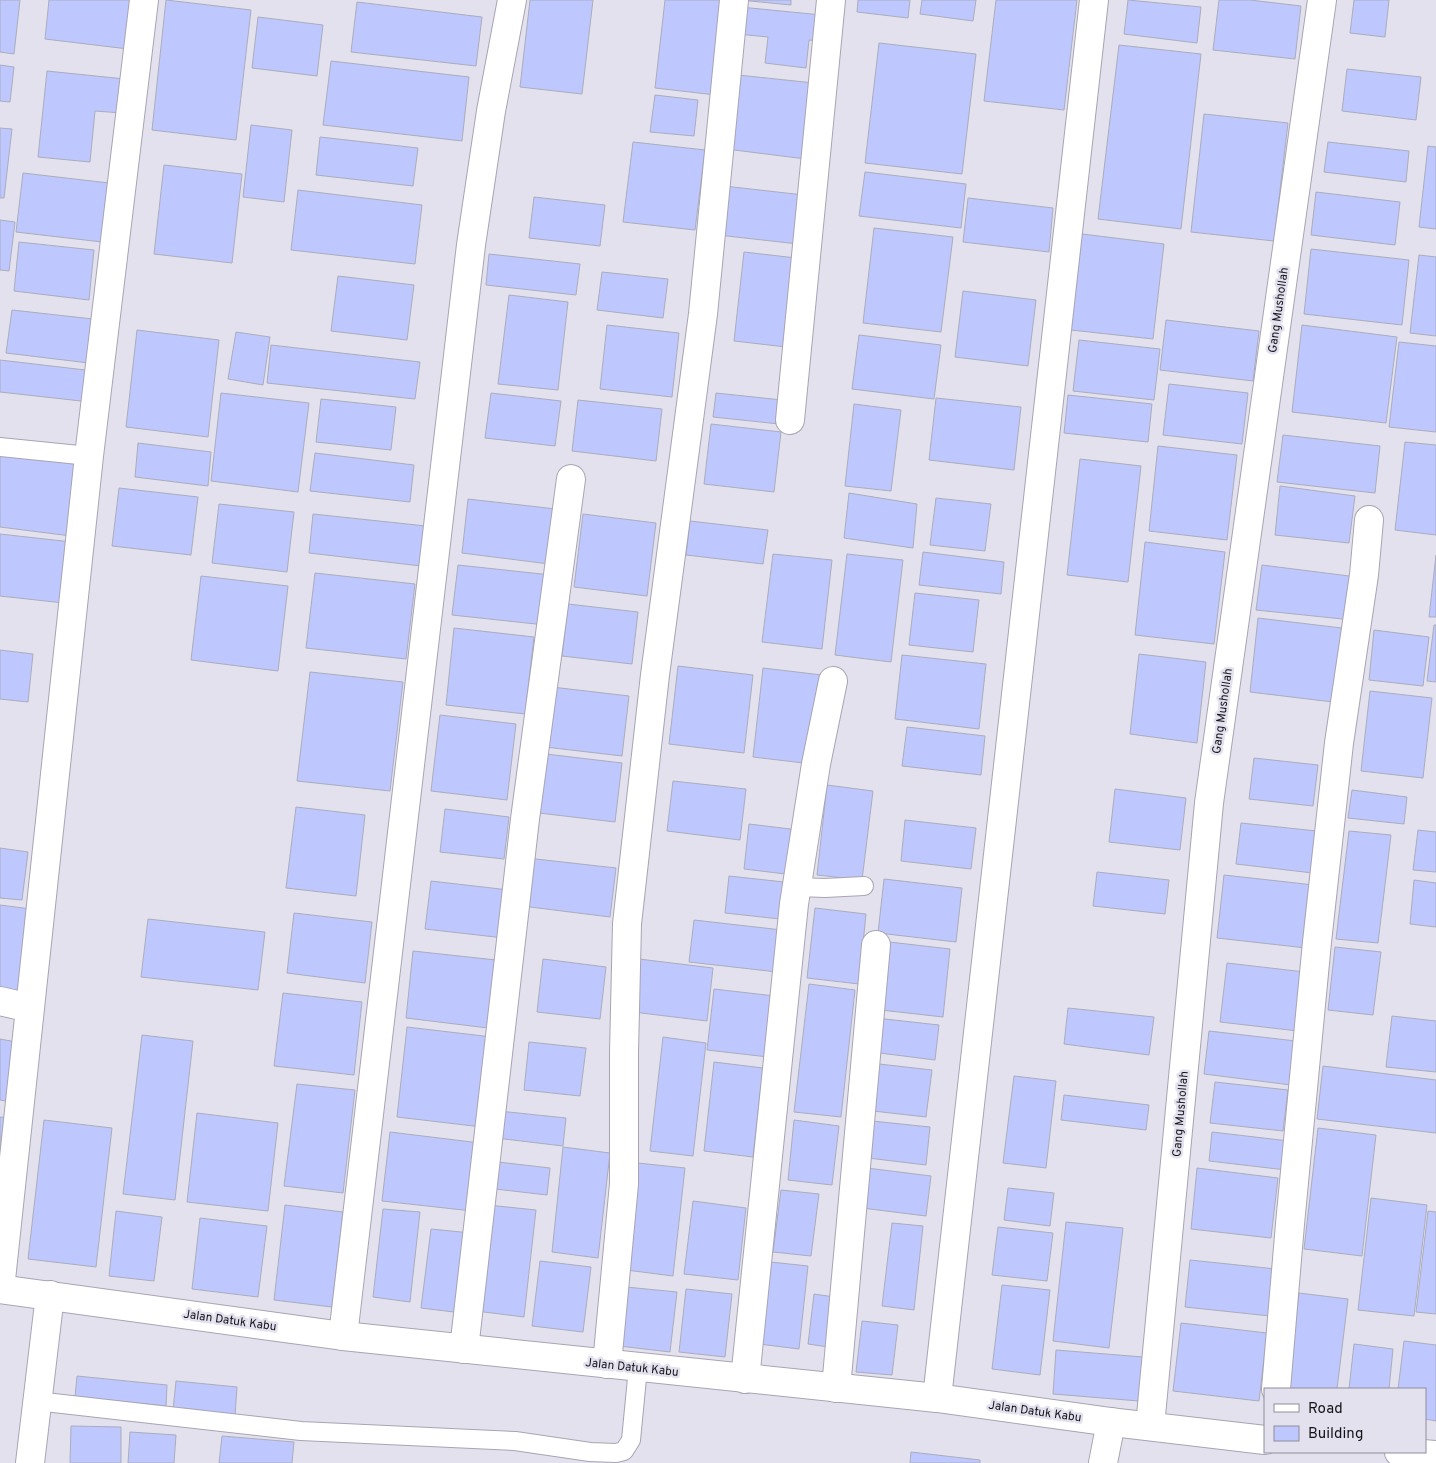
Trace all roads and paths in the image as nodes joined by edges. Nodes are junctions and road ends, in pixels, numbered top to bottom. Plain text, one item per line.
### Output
1 (144, 0) edge
2 (512, 0) edge
3 (734, 0) edge
4 (831, 0) edge
5 (1094, 0) edge
6 (1322, 0) edge
7 (790, 420) dead end
8 (0, 447) edge
9 (89, 456) junction
10 (571, 479) dead end
11 (1369, 520) dead end
12 (833, 681) dead end
13 (864, 886) dead end
14 (797, 887) junction
15 (876, 945) dead end
16 (0, 1001) edge
17 (30, 1008) junction
18 (0, 1289) edge
19 (50, 1295) junction
20 (343, 1336) junction
21 (464, 1349) junction
22 (607, 1364) junction
23 (638, 1368) junction
24 (745, 1379) junction
25 (836, 1388) junction
26 (1276, 1388) edge
27 (937, 1398) junction
28 (36, 1401) junction
29 (1150, 1426) junction
30 (1264, 1440) edge
31 (1106, 1443) edge
32 (1411, 1453) edge
33 (1436, 1455) edge
34 (30, 1463) edge

1 - 9 street
2 - 20 street
3 - 22 street
4 - 7 street
5 - 27 street
6 - 29 street, Gang Mushollah
8 - 9 lane
9 - 17 street
10 - 21 street
11 - 26 street
12 - 14 street
13 - 14 lane
14 - 24 street
15 - 25 street
16 - 17 street
17 - 18 street
18 - 19 street, Jalan Datuk Kabu
19 - 20 street, Jalan Datuk Kabu
19 - 28 street
20 - 21 street, Jalan Datuk Kabu
21 - 22 street, Jalan Datuk Kabu
22 - 23 street, Jalan Datuk Kabu
23 - 24 street, Jalan Datuk Kabu
23 - 28 lane
24 - 25 street, Jalan Datuk Kabu
25 - 27 street, Jalan Datuk Kabu
27 - 31 street, Jalan Datuk Kabu
28 - 34 street
29 - 30 street, Jalan Datuk Kabu
29 - 31 street, Jalan Datuk Kabu
32 - 33 street

